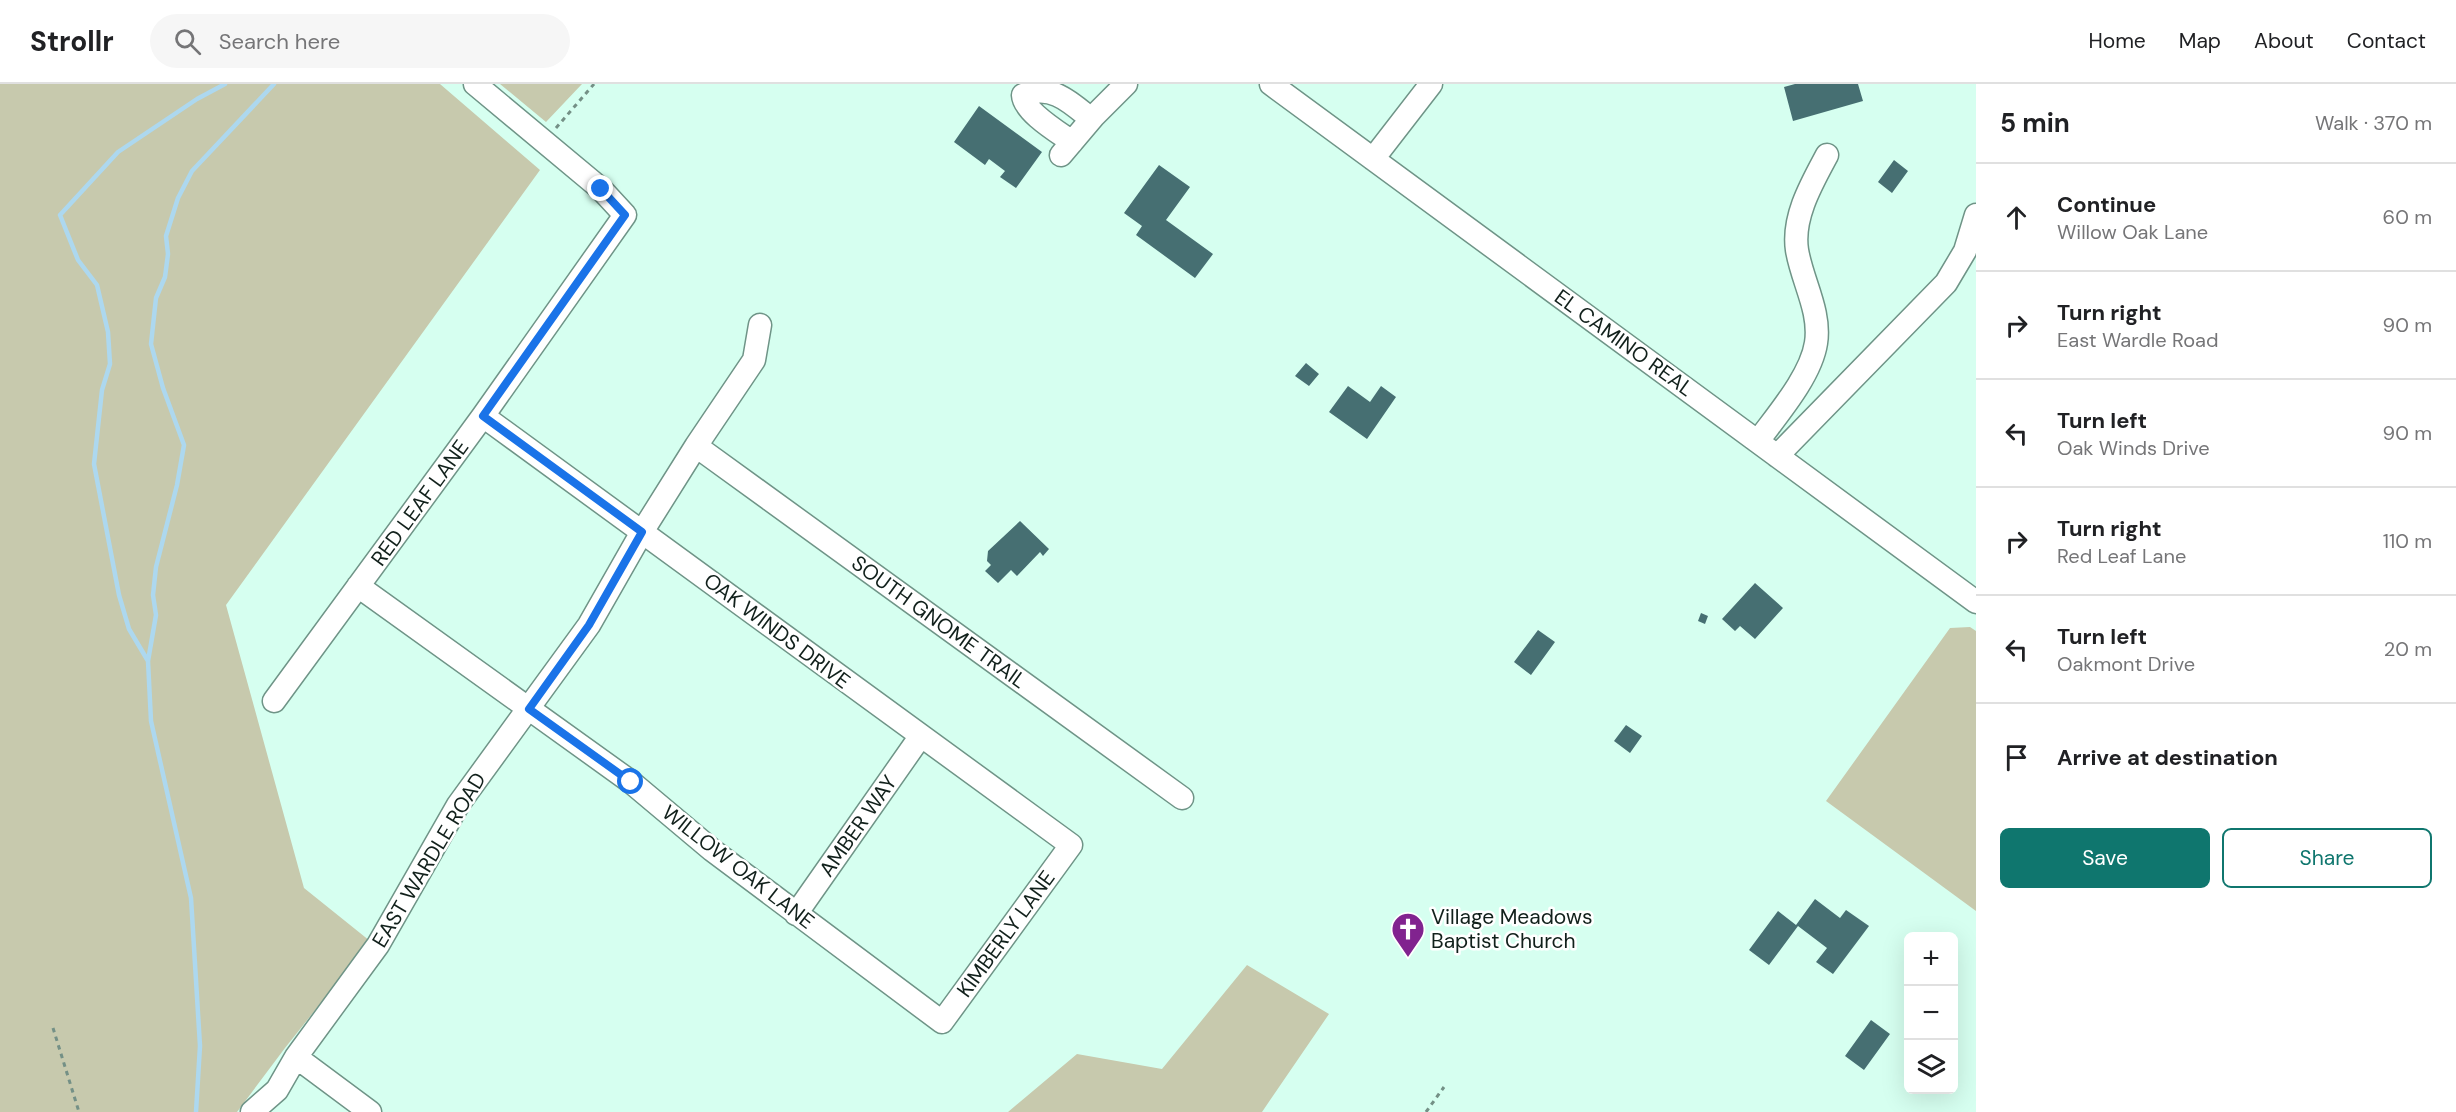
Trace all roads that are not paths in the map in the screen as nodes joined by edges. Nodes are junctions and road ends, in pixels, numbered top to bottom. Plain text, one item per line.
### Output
1 (475, 84) edge
2 (1126, 84) edge
3 (1270, 84) edge
4 (1431, 84) edge
5 (1091, 119) junction
6 (1827, 155) dead end
7 (1374, 159) junction
8 (1976, 215) edge
9 (760, 325) dead end
10 (483, 416) junction
11 (1758, 441) junction
12 (696, 446) junction
13 (1777, 456) junction
14 (642, 532) junction
15 (358, 586) junction
16 (1976, 602) edge
17 (274, 700) dead end
18 (529, 709) junction
19 (920, 737) junction
20 (1182, 798) dead end
21 (1071, 845) joint
22 (796, 914) junction
23 (942, 1022) joint
24 (296, 1058) junction
25 (252, 1112) edge
26 (370, 1112) edge

1 - 10 street, RED LEAF LANE
2 - 5 street
3 - 7 street, EL CAMINO REAL
4 - 7 street
5 - 5 street
6 - 11 street
7 - 11 street, EL CAMINO REAL
8 - 13 street
9 - 12 street, EAST WARDLE ROAD
10 - 14 street, OAK WINDS DRIVE
10 - 15 street, RED LEAF LANE
11 - 13 street, EL CAMINO REAL
12 - 14 street, EAST WARDLE ROAD
12 - 20 street, SOUTH GNOME TRAIL
13 - 16 street, EL CAMINO REAL
14 - 18 street, EAST WARDLE ROAD
14 - 19 street, OAK WINDS DRIVE
15 - 17 street, RED LEAF LANE
15 - 18 street, WILLOW OAK LANE
18 - 22 street, WILLOW OAK LANE
18 - 24 street, EAST WARDLE ROAD
19 - 21 street, OAK WINDS DRIVE
19 - 22 street, AMBER WAY
21 - 23 street, KIMBERLY LANE
22 - 23 street, WILLOW OAK LANE
24 - 25 street, EAST WARDLE ROAD
24 - 26 street

